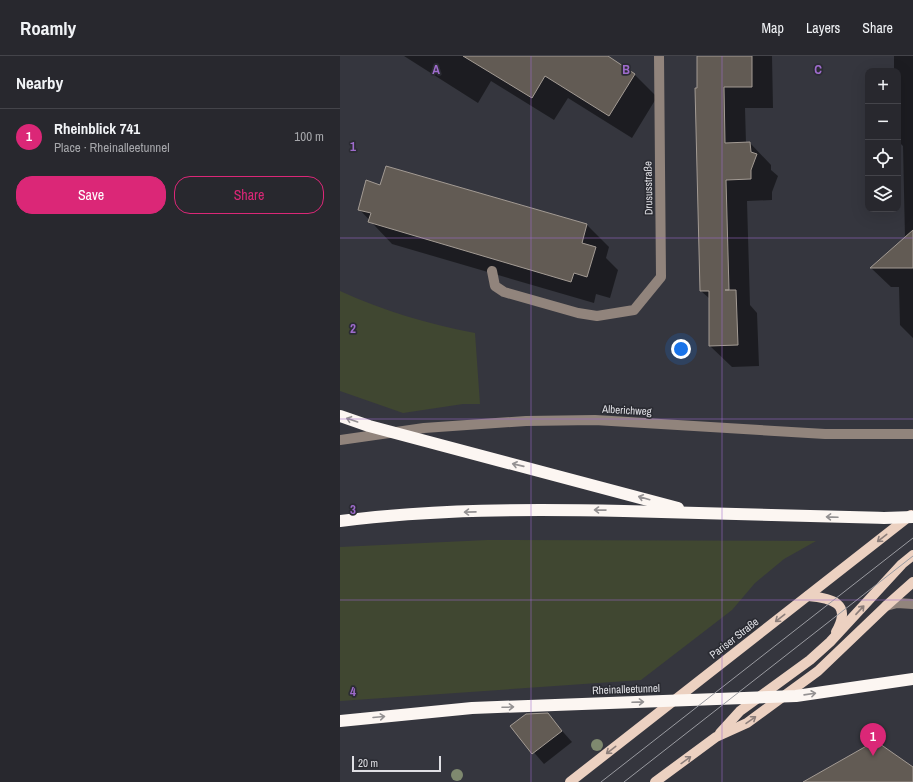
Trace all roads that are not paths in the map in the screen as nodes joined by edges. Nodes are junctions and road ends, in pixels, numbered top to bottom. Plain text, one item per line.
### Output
1 (659, 56) edge
2 (492, 272) dead end
3 (340, 416) edge
4 (913, 434) edge
5 (340, 440) edge
6 (695, 512) junction
7 (913, 514) edge
8 (913, 518) edge
9 (340, 521) edge
10 (913, 555) edge
11 (913, 582) edge
12 (808, 596) junction
13 (913, 604) edge
14 (886, 606) junction
15 (830, 642) junction
16 (913, 679) edge
17 (340, 721) edge
18 (716, 737) junction
19 (570, 782) edge
20 (655, 782) edge

1 - 2 street, Drususstraße
6 -> 3 highway
4 - 5 street, Alberichweg
8 -> 6 highway
6 -> 9 highway
7 -> 12 main road, Pariser Straße
15 -> 10 main road
11 - 14 main road
12 - 15 main road
12 -> 19 main road, Pariser Straße
13 - 14 street
18 -> 14 main road
15 - 18 main road
17 -> 16 highway, Rheinalleetunnel
20 -> 18 main road

